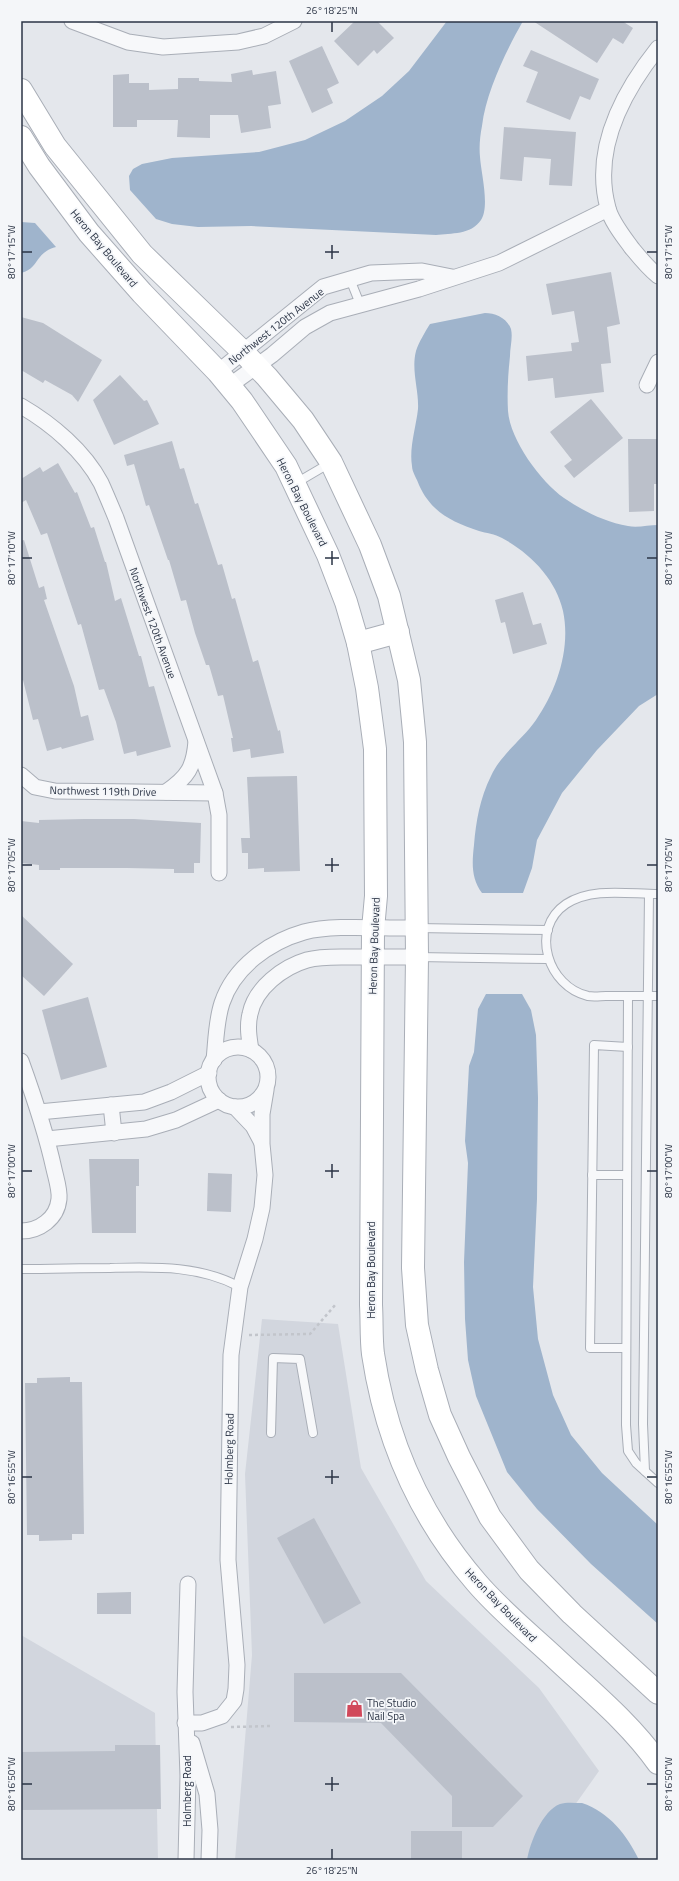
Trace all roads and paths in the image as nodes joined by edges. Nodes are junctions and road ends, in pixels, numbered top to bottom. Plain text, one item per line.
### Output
1 (72, 21) edge
2 (294, 21) edge
3 (658, 48) edge
4 (21, 90) edge
5 (21, 137) edge
6 (608, 209) junction
7 (658, 276) edge
8 (454, 278) junction
9 (350, 279) junction
10 (360, 304) junction
11 (250, 358) junction
12 (658, 362) edge
13 (223, 379) junction
14 (646, 385) dead end
15 (21, 406) edge
16 (331, 462) junction
17 (294, 484) junction
18 (398, 632) junction
19 (358, 643) junction
20 (196, 740) junction
21 (21, 775) edge
22 (166, 792) junction
23 (215, 793) junction
24 (219, 873) dead end
25 (649, 894) junction
26 (658, 894) edge
27 (416, 928) junction
28 (373, 929) junction
29 (548, 930) junction
30 (373, 957) junction
31 (416, 957) junction
32 (547, 959) junction
33 (628, 996) junction
34 (648, 996) junction
35 (658, 996) edge
36 (628, 1047) junction
37 (251, 1050) junction
38 (21, 1061) edge
39 (211, 1067) junction
40 (266, 1090) junction
41 (219, 1100) junction
42 (111, 1105) junction
43 (235, 1107) junction
44 (39, 1112) junction
45 (114, 1133) junction
46 (48, 1138) junction
47 (262, 1144) junction
48 (592, 1175) junction
49 (627, 1175) junction
50 (21, 1231) edge
51 (21, 1269) edge
52 (240, 1287) junction
53 (336, 1304) dead end
54 (249, 1335) dead end
55 (626, 1348) junction
56 (271, 1433) dead end
57 (312, 1433) dead end
58 (645, 1471) junction
59 (658, 1483) edge
60 (188, 1584) dead end
61 (658, 1693) edge
62 (185, 1723) junction
63 (272, 1726) dead end
64 (230, 1727) dead end
65 (658, 1763) edge
66 (186, 1860) edge
67 (209, 1860) edge

1 - 2 street
3 - 6 street
4 - 11 street
5 - 13 street, Heron Bay Boulevard
6 - 7 street
6 - 8 street, Northwest 120th Avenue
8 - 9 street, Northwest 120th Avenue
8 - 10 street, Northwest 120th Avenue
9 - 10 lane
9 - 11 street, Northwest 120th Avenue
10 - 11 street, Northwest 120th Avenue
11 - 13 street, Northwest 120th Avenue
11 - 16 street
12 - 14 street
13 - 17 street, Heron Bay Boulevard
15 - 20 street, Northwest 120th Avenue
16 - 17 lane
16 - 18 street
17 - 19 street, Heron Bay Boulevard
18 - 19 street
18 - 27 street
19 - 28 street, Heron Bay Boulevard
20 - 22 street, Northwest 119th Drive
20 - 23 street, Northwest 120th Avenue
21 - 22 street, Northwest 119th Drive
22 - 23 street, Northwest 119th Drive
23 - 24 street, Northwest 120th Avenue
25 - 26 lane
25 - 29 lane
25 - 34 lane
27 - 28 street
27 - 29 lane
27 - 31 street
28 - 30 street, Heron Bay Boulevard
28 - 39 street
29 - 32 lane
30 - 31 street
30 - 37 street
30 - 65 street, Heron Bay Boulevard
31 - 32 lane
31 - 61 street
32 - 33 lane
33 - 34 lane
33 - 36 lane
34 - 35 lane
34 - 58 lane
36 - 48 lane
36 - 49 lane
37 - 39 street
37 - 40 street
38 - 44 street
39 - 41 street
39 - 42 street
40 - 43 street
40 - 47 street, Holmberg Road
41 - 43 street
41 - 45 street
42 - 44 street
42 - 45 street
43 - 47 street, Holmberg Road
44 - 46 street
45 - 46 street
46 - 50 street
47 - 52 street, Holmberg Road
48 - 49 lane
48 - 55 lane
49 - 55 lane
51 - 52 lane
52 - 62 street, Holmberg Road
53 - 54 path
55 - 58 lane
56 - 57 lane
58 - 59 lane
60 - 62 street
62 - 66 street, Holmberg Road
62 - 67 street, Holmberg Road
63 - 64 path

